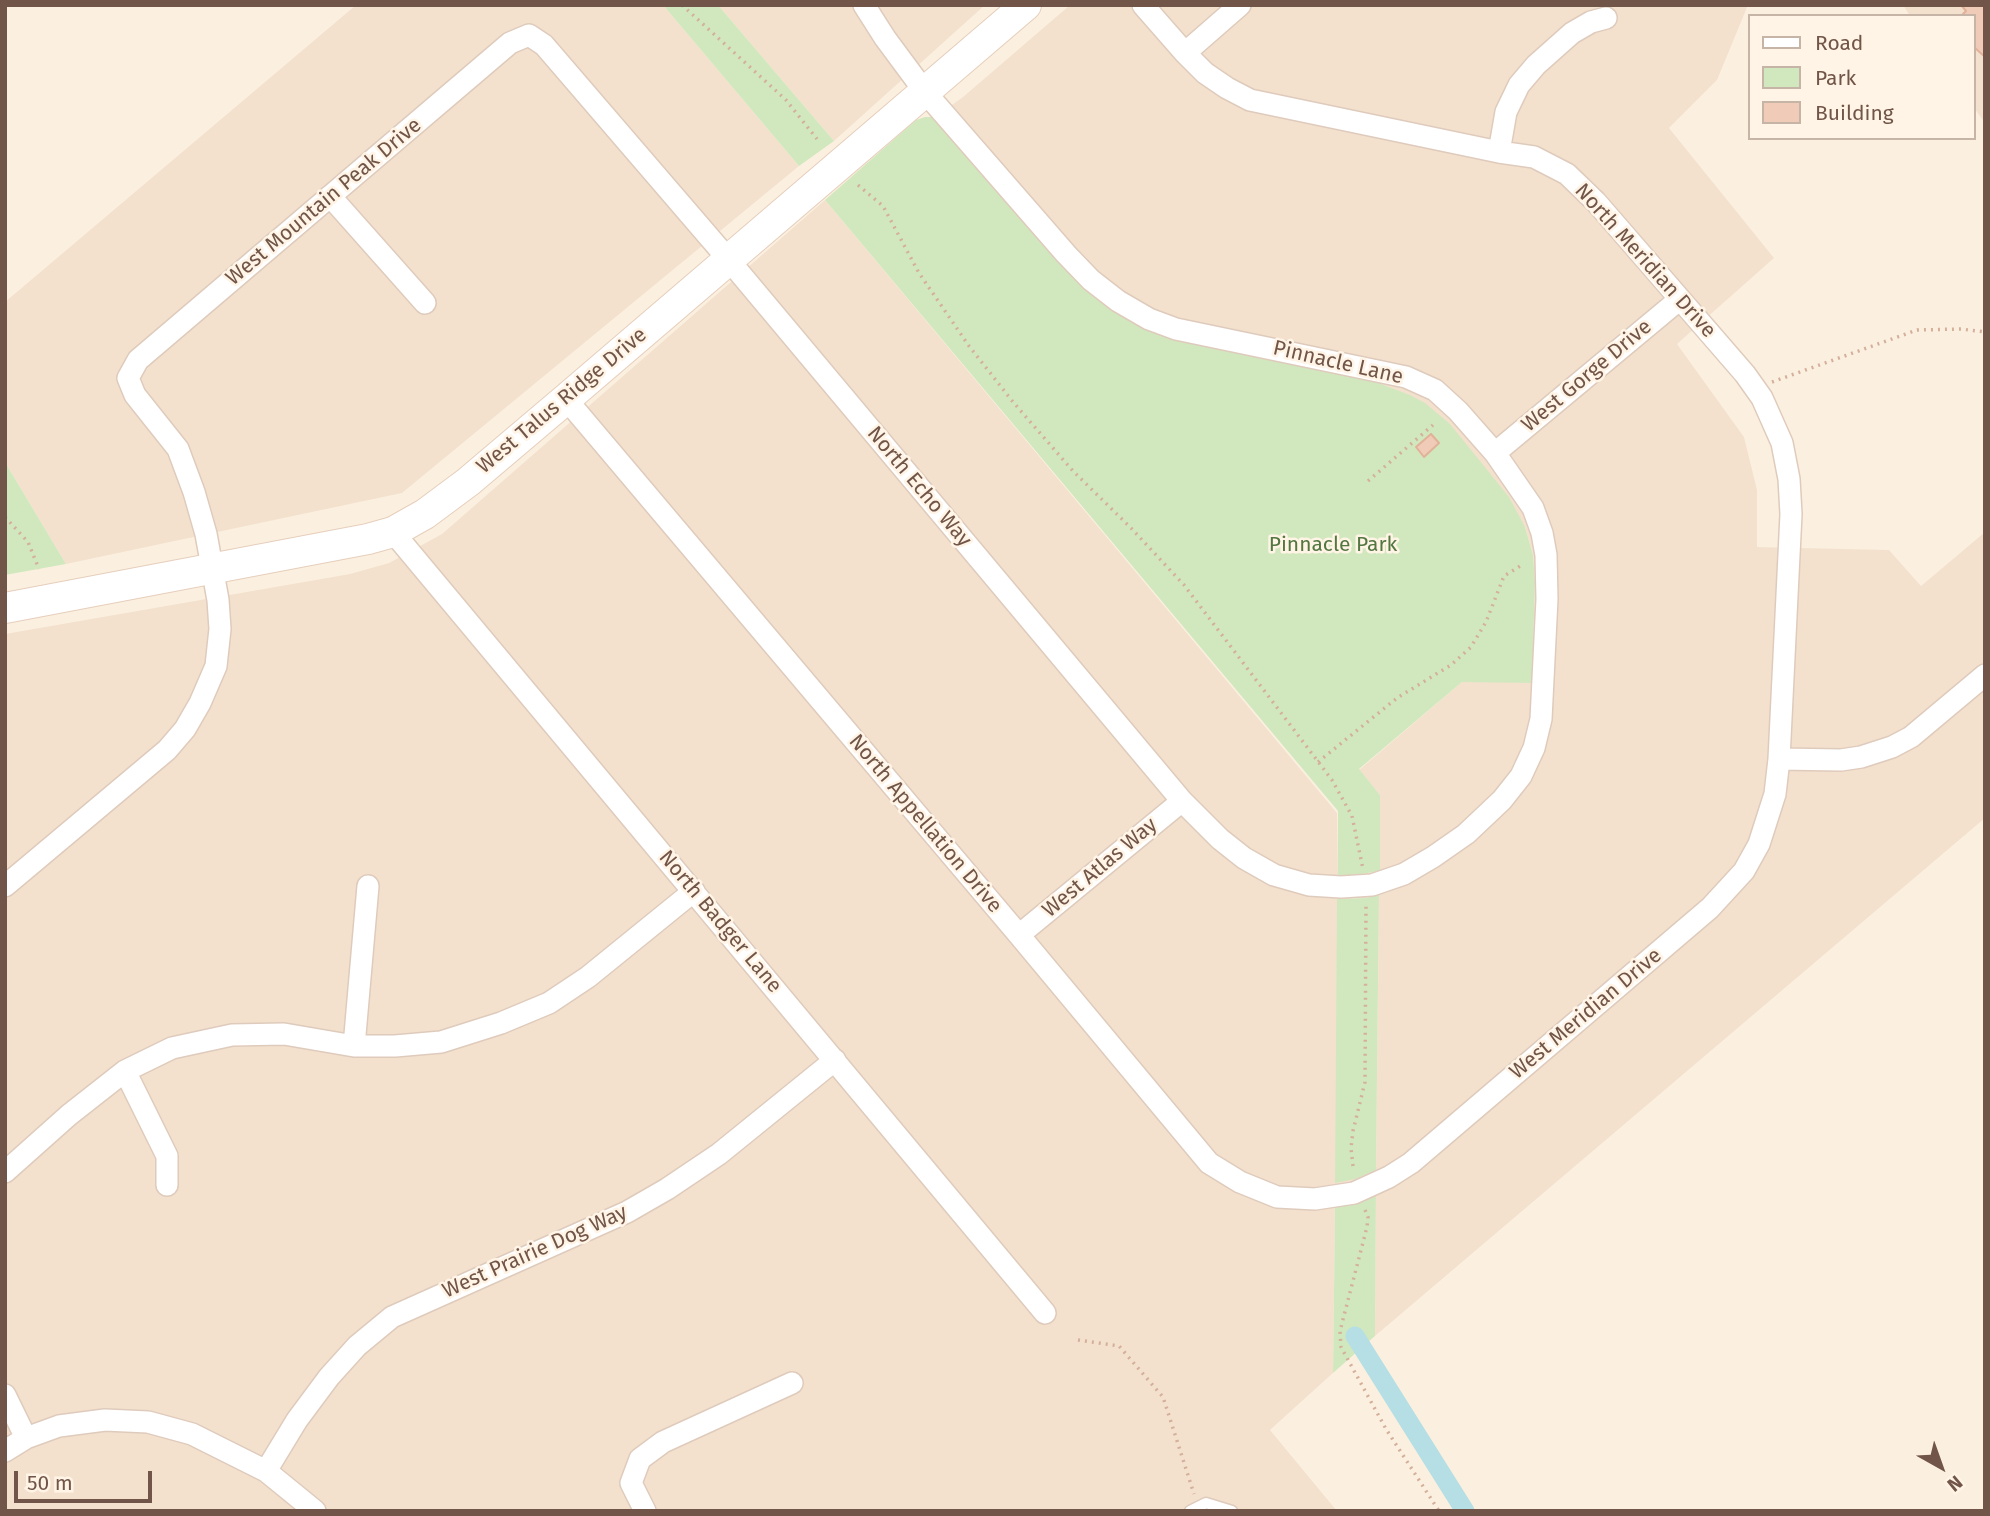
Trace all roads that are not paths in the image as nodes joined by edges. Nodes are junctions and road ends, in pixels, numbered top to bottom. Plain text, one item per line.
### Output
1 (864, 5) edge
2 (1026, 5) edge
3 (1143, 5) edge
4 (1240, 5) edge
5 (1606, 18) dead end
6 (529, 35) joint
7 (1185, 53) junction
8 (925, 92) junction
9 (1499, 152) junction
10 (330, 196) junction
11 (728, 259) junction
12 (1679, 299) junction
13 (425, 303) dead end
14 (566, 399) junction
15 (1495, 453) junction
16 (393, 532) junction
17 (212, 570) junction
18 (5, 608) edge
19 (1985, 675) edge
20 (1779, 759) junction
21 (1182, 801) junction
22 (5, 886) edge
23 (368, 886) dead end
24 (1341, 887) joint
25 (694, 891) junction
26 (1019, 935) junction
27 (354, 1046) junction
28 (835, 1060) junction
29 (125, 1071) junction
30 (5, 1172) edge
31 (167, 1185) dead end
32 (1315, 1199) joint
33 (1045, 1313) dead end
34 (792, 1383) dead end
35 (5, 1395) edge
36 (26, 1438) junction
37 (5, 1451) edge
38 (266, 1471) junction
39 (315, 1511) edge
40 (645, 1511) edge
41 (1190, 1511) edge
42 (1232, 1511) edge

1 - 8 street, Pinnacle Lane
2 - 8 street, West Talus Ridge Drive
3 - 7 street, North Meridian Drive
4 - 7 street
5 - 9 street
6 - 10 street, West Mountain Peak Drive
6 - 11 street, North Echo Way
7 - 9 street, North Meridian Drive
8 - 11 street, West Talus Ridge Drive
8 - 15 street, Pinnacle Lane
9 - 12 street, North Meridian Drive
10 - 13 street
10 - 17 street, West Mountain Peak Drive
11 - 14 street, West Talus Ridge Drive
11 - 21 street, North Echo Way
12 - 15 street, West Gorge Drive
12 - 20 street, North Meridian Drive
14 - 16 street, West Talus Ridge Drive
14 - 26 street, North Appellation Drive
15 - 24 street, Pinnacle Lane
16 - 17 street, West Talus Ridge Drive
16 - 25 street, North Badger Lane
17 - 18 street, West Talus Ridge Drive
17 - 22 street
19 - 20 street
20 - 32 street, West Meridian Drive
21 - 24 street, North Echo Way
21 - 26 street, West Atlas Way
23 - 27 street
25 - 27 street
25 - 28 street, North Badger Lane
26 - 32 street, North Appellation Drive
27 - 29 street
28 - 33 street, North Badger Lane
28 - 38 street, West Prairie Dog Way
29 - 30 street
29 - 31 street
34 - 40 street
35 - 36 street
36 - 37 street
36 - 38 street
38 - 39 street
41 - 42 lane

